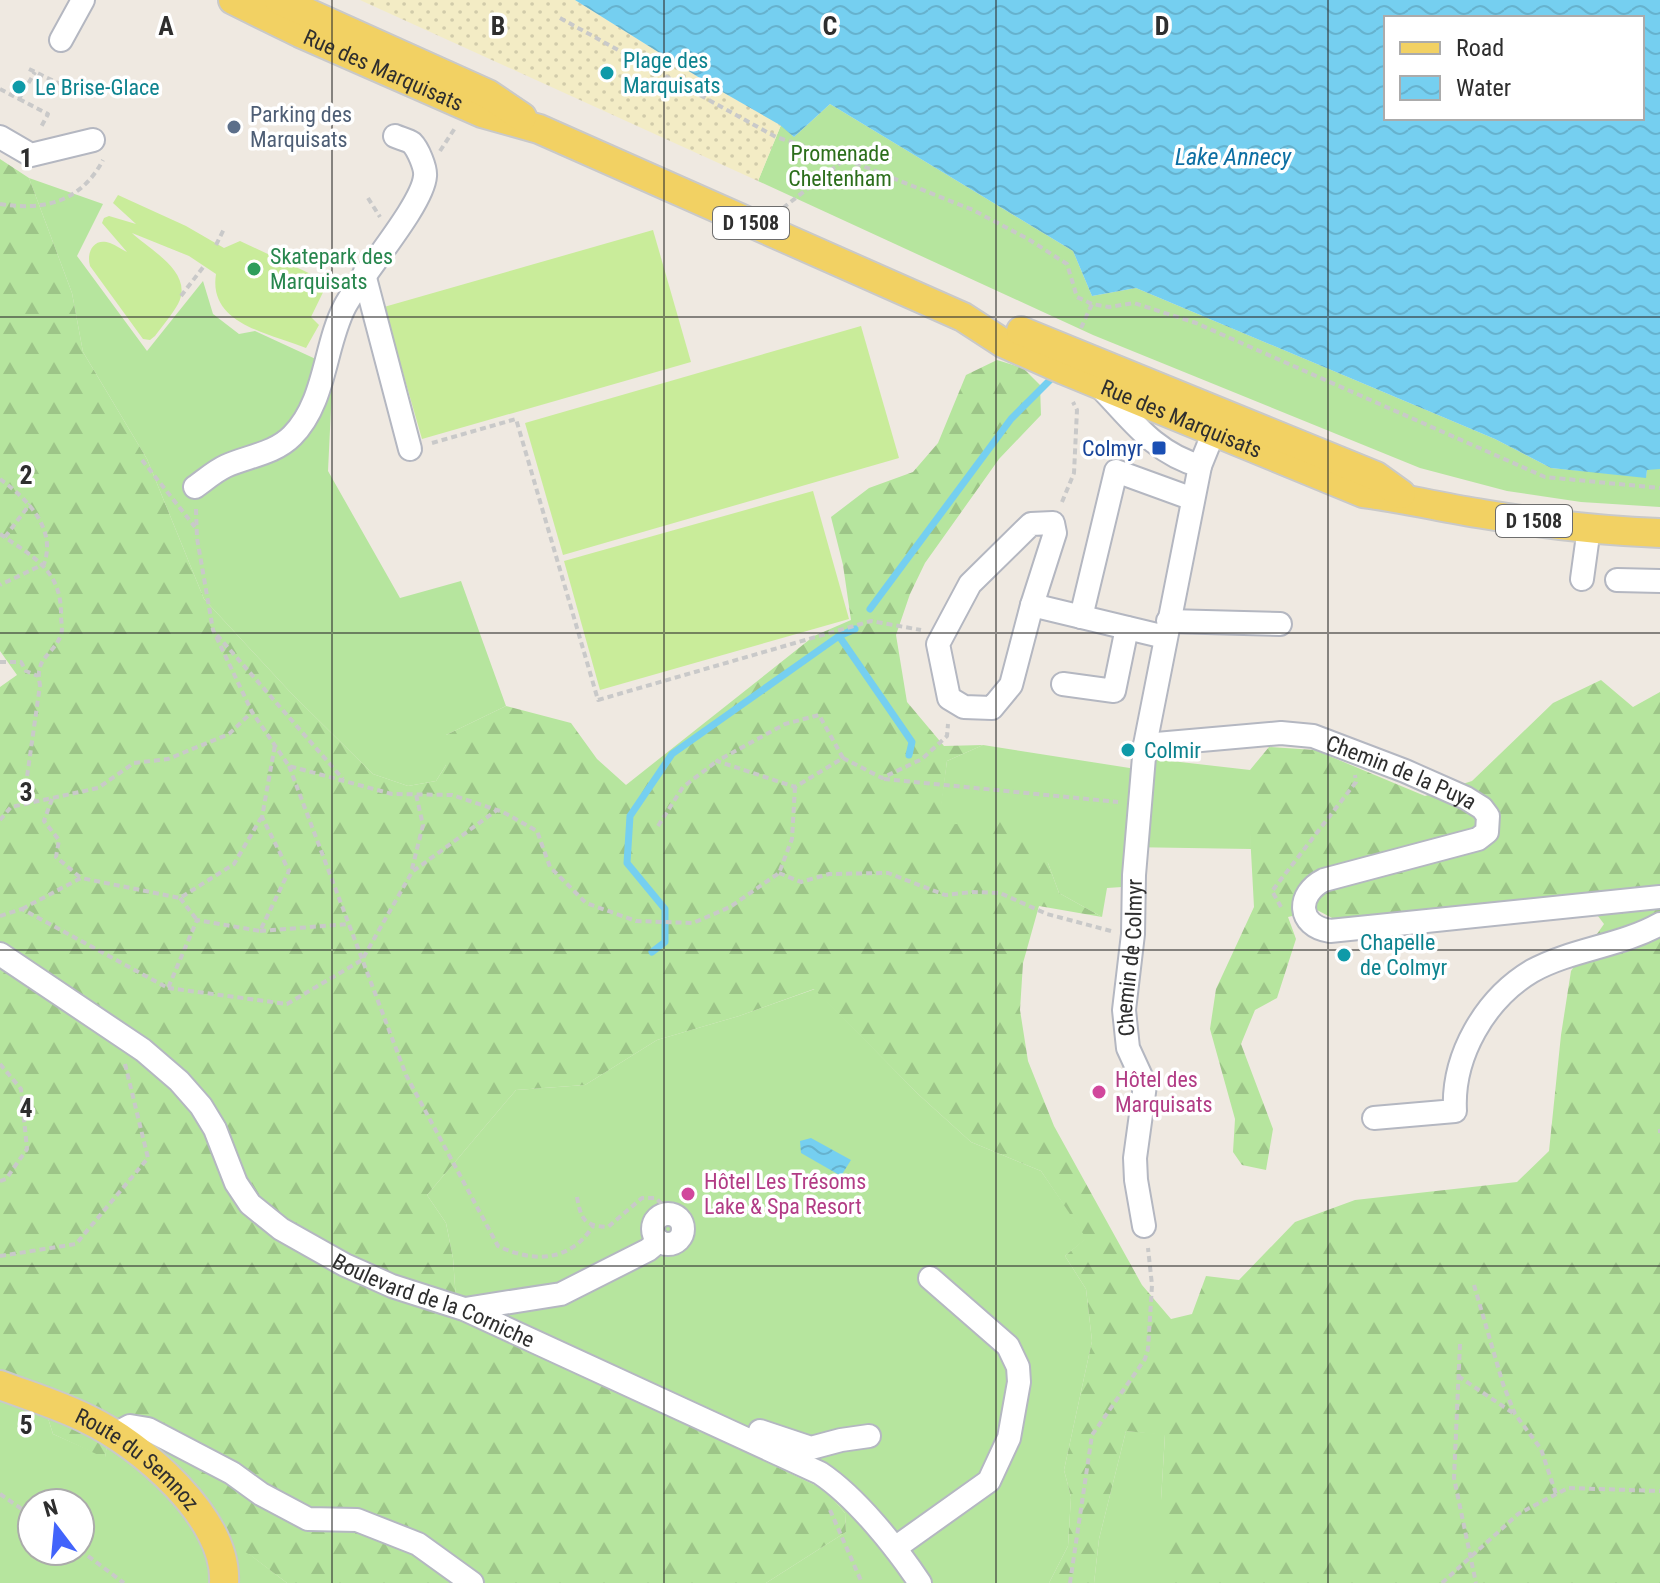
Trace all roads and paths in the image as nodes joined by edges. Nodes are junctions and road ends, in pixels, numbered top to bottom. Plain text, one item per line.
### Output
1 (83, 0) edge
2 (234, 0) edge
3 (279, 0) edge
4 (560, 18) dead end
5 (61, 40) dead end
6 (417, 82) junction
7 (27, 85) junction
8 (33, 88) dead end
9 (0, 89) edge
10 (85, 96) dead end
11 (19, 99) junction
12 (468, 107) junction
13 (539, 129) junction
14 (395, 136) dead end
15 (0, 137) edge
16 (33, 142) dead end
17 (101, 144) joint
18 (845, 159) junction
19 (426, 173) junction
20 (0, 204) edge
21 (783, 208) dead end
22 (224, 229) dead end
23 (216, 245) dead end
24 (204, 266) dead end
25 (364, 274) junction
26 (181, 296) dead end
27 (1092, 304) junction
28 (963, 317) junction
29 (1078, 334) dead end
30 (1096, 382) junction
31 (1071, 397) dead end
32 (1217, 423) junction
33 (410, 449) joint
34 (142, 460) dead end
35 (1200, 466) junction
36 (0, 479) edge
37 (195, 487) joint
38 (1660, 488) edge
39 (1193, 499) junction
40 (30, 504) junction
41 (1053, 523) junction
42 (1589, 528) junction
43 (197, 529) junction
44 (1660, 533) edge
45 (2, 536) edge
46 (44, 564) junction
47 (1582, 579) dead end
48 (1617, 580) dead end
49 (1660, 581) edge
50 (0, 585) edge
51 (1032, 605) junction
52 (1081, 617) junction
53 (1280, 624) dead end
54 (1127, 628) junction
55 (1167, 629) junction
56 (213, 630) junction
57 (943, 634) junction
58 (0, 662) edge
59 (38, 676) junction
60 (1063, 684) dead end
61 (949, 698) junction
62 (252, 712) junction
63 (275, 745) junction
64 (1145, 745) junction
65 (1353, 751) junction
66 (843, 758) junction
67 (717, 761) junction
68 (289, 766) junction
69 (882, 778) junction
70 (345, 781) junction
71 (795, 787) junction
72 (416, 794) junction
73 (53, 797) junction
74 (35, 801) junction
75 (1140, 804) junction
76 (497, 810) junction
77 (262, 817) junction
78 (0, 820) edge
79 (658, 826) dead end
80 (412, 872) junction
81 (779, 873) junction
82 (81, 878) junction
83 (1660, 897) edge
84 (180, 898) junction
85 (22, 909) junction
86 (0, 916) edge
87 (197, 920) junction
88 (1309, 923) junction
89 (349, 924) junction
90 (1660, 924) edge
91 (260, 931) junction
92 (1120, 934) dead end
93 (0, 954) edge
94 (362, 960) junction
95 (168, 988) junction
96 (117, 1032) junction
97 (0, 1064) edge
98 (1374, 1118) dead end
99 (0, 1181) edge
100 (577, 1197) dead end
101 (671, 1214) joint
102 (593, 1226) junction
103 (1144, 1226) joint
104 (0, 1256) edge
105 (930, 1278) dead end
106 (1474, 1285) dead end
107 (464, 1309) junction
108 (1460, 1344) dead end
109 (1458, 1376) junction
110 (0, 1385) edge
111 (645, 1393) junction
112 (1515, 1414) junction
113 (115, 1434) junction
114 (869, 1436) dead end
115 (820, 1473) junction
116 (1660, 1491) edge
117 (1556, 1494) junction
118 (895, 1548) junction
119 (1471, 1556) junction
120 (96, 1562) edge
121 (124, 1583) edge
122 (224, 1583) edge
123 (472, 1583) edge
124 (862, 1583) edge
125 (920, 1583) edge
126 (1070, 1583) edge
127 (1442, 1583) edge
128 (1476, 1583) edge

1 - 5 street
2 - 6 main road, Rue des Marquisats / D 1508
3 - 6 main road, Rue des Marquisats / D 1508
4 - 18 path
6 - 12 main road, Rue des Marquisats / D 1508
6 - 13 main road, Rue des Marquisats / D 1508
7 - 8 path
7 - 10 path
7 - 11 path
9 - 11 path
11 - 16 path
12 - 13 main road, Rue des Marquisats / D 1508
12 - 19 path
13 - 28 main road, Rue des Marquisats / D 1508
14 - 19 street
15 - 17 street
17 - 20 path
18 - 21 path
18 - 27 path
19 - 25 street
22 - 23 path
24 - 26 path
25 - 33 street
25 - 37 street
27 - 29 path
27 - 38 path
28 - 30 main road, Rue des Marquisats / D 1508
28 - 32 main road, Rue des Marquisats / D 1508
30 - 32 main road, Rue des Marquisats / D 1508
30 - 35 street
31 - 41 path
32 - 35 street, Chemin de Colmyr
32 - 42 main road, Rue des Marquisats / D 1508
33 - 57 path
34 - 43 path
35 - 39 street, Chemin de Colmyr
36 - 40 path
37 - 43 path
39 - 52 street
39 - 55 street, Chemin de Colmyr
40 - 45 path
40 - 46 path
41 - 51 street
41 - 57 street
42 - 44 main road, Rue des Marquisats / D 1508
42 - 47 street
43 - 56 path
45 - 46 path
46 - 50 path
46 - 59 path
48 - 49 street
51 - 52 street
51 - 61 street
52 - 54 street
53 - 55 street
54 - 55 street
54 - 60 street
55 - 64 street, Chemin de Colmyr
56 - 62 path
56 - 70 path
57 - 61 street
58 - 59 path
59 - 74 path
61 - 69 path
62 - 63 path
62 - 73 path
63 - 68 path
63 - 77 path
64 - 65 street, Chemin de la Puya
64 - 75 street, Chemin de Colmyr
65 - 88 path
65 - 88 street, Chemin de la Puya
66 - 67 path
66 - 69 path
66 - 71 path
67 - 71 path
67 - 79 path
68 - 70 path
68 - 89 path
69 - 75 path
70 - 72 path
71 - 81 path
72 - 76 path
72 - 80 path
73 - 74 path
73 - 82 path
74 - 78 path
75 - 103 street, Chemin de Colmyr
76 - 80 path
76 - 81 path
77 - 84 path
77 - 91 path
80 - 94 path
81 - 92 path
82 - 84 path
82 - 85 path
83 - 88 street
84 - 87 path
85 - 86 path
85 - 95 path
87 - 91 path
87 - 95 path
89 - 91 path
89 - 94 path
90 - 98 street
93 - 96 street, Boulevard de la Corniche
94 - 95 path
94 - 102 path
96 - 104 path
96 - 107 street, Boulevard de la Corniche
97 - 99 path
100 - 102 path
101 - 102 path
101 - 107 street
103 - 126 path
105 - 118 street
106 - 112 path
107 - 111 street, Boulevard de la Corniche
108 - 109 path
109 - 112 path
109 - 119 path
110 - 113 main road, Route du Semnoz
111 - 114 street
111 - 115 street, Boulevard de la Corniche
112 - 117 path
113 - 122 main road, Route du Semnoz
113 - 123 street
115 - 118 street, Boulevard de la Corniche
115 - 124 path
116 - 117 path
117 - 119 path
118 - 125 street, Boulevard de la Corniche
119 - 127 path
119 - 128 path
120 - 121 path

